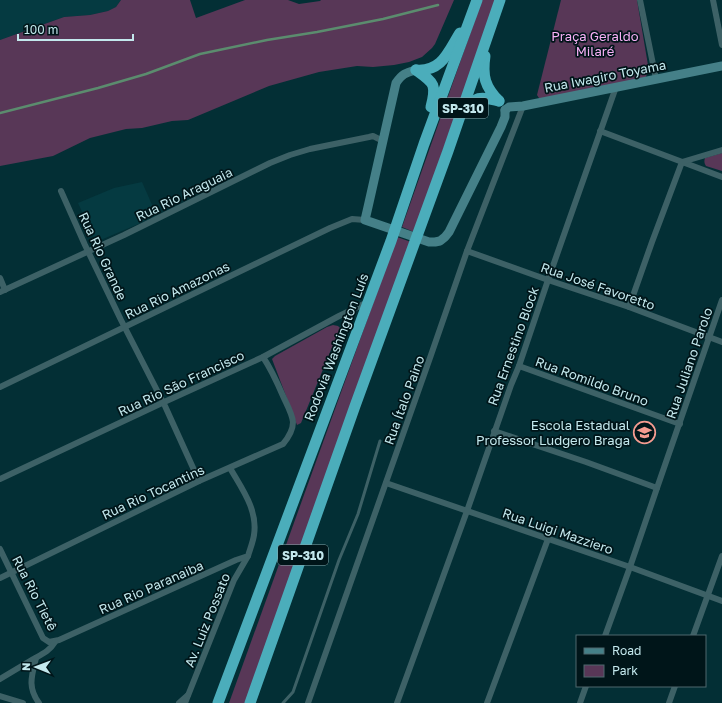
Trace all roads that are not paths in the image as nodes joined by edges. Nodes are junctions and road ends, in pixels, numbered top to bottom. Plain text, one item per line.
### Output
1 (640, 0) edge
2 (712, 0) edge
3 (476, 5) edge
4 (499, 5) edge
5 (722, 45) edge
6 (722, 66) edge
7 (416, 70) junction
8 (656, 79) junction
9 (616, 87) junction
10 (502, 105) junction
11 (523, 106) junction
12 (600, 131) junction
13 (383, 141) junction
14 (424, 144) junction
15 (722, 150) edge
16 (448, 151) junction
17 (682, 162) junction
18 (722, 177) edge
19 (61, 191) dead end
20 (365, 220) junction
21 (467, 251) junction
22 (88, 252) junction
23 (0, 278) edge
24 (548, 280) junction
25 (2, 291) edge
26 (722, 300) edge
27 (368, 302) junction
28 (629, 307) junction
29 (125, 327) junction
30 (709, 337) junction
31 (722, 342) edge
32 (263, 357) junction
33 (519, 366) junction
34 (0, 387) edge
35 (162, 403) junction
36 (680, 424) junction
37 (494, 431) junction
38 (380, 441) dead end
39 (230, 468) junction
40 (0, 479) edge
41 (199, 481) junction
42 (386, 482) junction
43 (656, 488) junction
44 (467, 511) junction
45 (548, 539) junction
46 (0, 549) edge
47 (248, 556) junction
48 (722, 556) edge
49 (630, 568) junction
50 (11, 572) junction
51 (0, 578) edge
52 (708, 595) junction
53 (722, 601) edge
54 (605, 635) edge
55 (693, 635) edge
56 (55, 642) junction
57 (36, 658) junction
58 (0, 679) edge
59 (586, 687) edge
60 (675, 687) edge
61 (189, 694) junction
62 (0, 696) edge
63 (23, 703) edge
64 (39, 703) edge
65 (179, 703) edge
66 (185, 703) edge
67 (218, 703) edge
68 (250, 703) edge
69 (283, 703) edge
70 (308, 703) edge
71 (397, 703) edge
72 (487, 703) edge
73 (580, 703) edge
74 (669, 703) edge

1 - 8 street
2 - 5 street
3 - 7 highway
3 - 14 highway, Rodovia Washington Luís / SP-310
4 - 10 highway
4 - 16 highway, SP-310
6 - 8 street, Rua Iwagiro Toyama
7 - 13 street
7 - 14 highway
8 - 9 street, Rua Iwagiro Toyama
9 - 11 street, Rua Iwagiro Toyama
9 - 12 street, Rua Ernestino Block
10 - 11 street, Rua Iwagiro Toyama
10 - 16 highway
10 - 20 street
11 - 21 street, Rua Ítalo Paino
12 - 17 street
12 - 24 street, Rua Ernestino Block
13 - 20 street
13 - 22 street, Rua Rio Araguaia
14 - 27 highway, Rodovia Washington Luís / SP-310
15 - 17 street
16 - 68 highway, SP-310
17 - 18 street
17 - 28 street
19 - 22 street, Rua Rio Grande
20 - 29 street, Rua Rio Amazonas
21 - 24 street, Rua José Favoretto
21 - 42 street, Rua Ítalo Paino
22 - 25 street, Rua Rio Araguaia
22 - 29 street, Rua Rio Grande
23 - 25 street
24 - 28 street, Rua José Favoretto
24 - 33 street, Rua Ernestino Block
26 - 30 street, Rua Juliano Parolo
27 - 32 street, Rua Rio São Francisco
27 - 67 highway, Rodovia Washington Luís / SP-310
28 - 30 street, Rua José Favoretto
29 - 34 street, Rua Rio Amazonas
29 - 35 street, Rua Rio Grande
30 - 31 street, Rua José Favoretto
30 - 36 street, Rua Juliano Parolo
32 - 35 street, Rua Rio São Francisco
32 - 39 street, Rua Rio Tocantins
33 - 36 street, Rua Romildo Bruno
33 - 37 street, Rua Ernestino Block
35 - 40 street, Rua Rio São Francisco
35 - 41 street, Rua Rio Grande
36 - 43 street, Rua Juliano Parolo
37 - 43 street
37 - 44 street, Rua Ernestino Block
38 - 69 lane
39 - 41 street, Rua Rio Tocantins
39 - 47 street
41 - 50 street, Rua Rio Tocantins
42 - 44 street, Rua Luigi Mazziero
42 - 70 street, Rua Ítalo Paino
43 - 49 street, Rua Juliano Parolo
44 - 45 street, Rua Luigi Mazziero
44 - 71 street, Rua Ernestino Block
45 - 49 street, Rua Luigi Mazziero
45 - 72 street
46 - 50 street, Rua Rio Tietê
47 - 56 street, Rua Rio Paranaiba
47 - 61 street, Av. Luiz Possato
48 - 52 street
49 - 52 street, Rua Luigi Mazziero
49 - 54 street, Rua Juliano Parolo
50 - 51 street, Rua Rio Tocantins
50 - 56 street, Rua Rio Tietê
52 - 53 street, Rua Luigi Mazziero
52 - 55 street
56 - 57 street, Rua Rio Paranaiba
57 - 58 street, Rua Rio Paranaiba
57 - 64 street
59 - 73 street
60 - 74 street
61 - 65 street
61 - 66 street, Av. Luiz Possato
62 - 63 street

